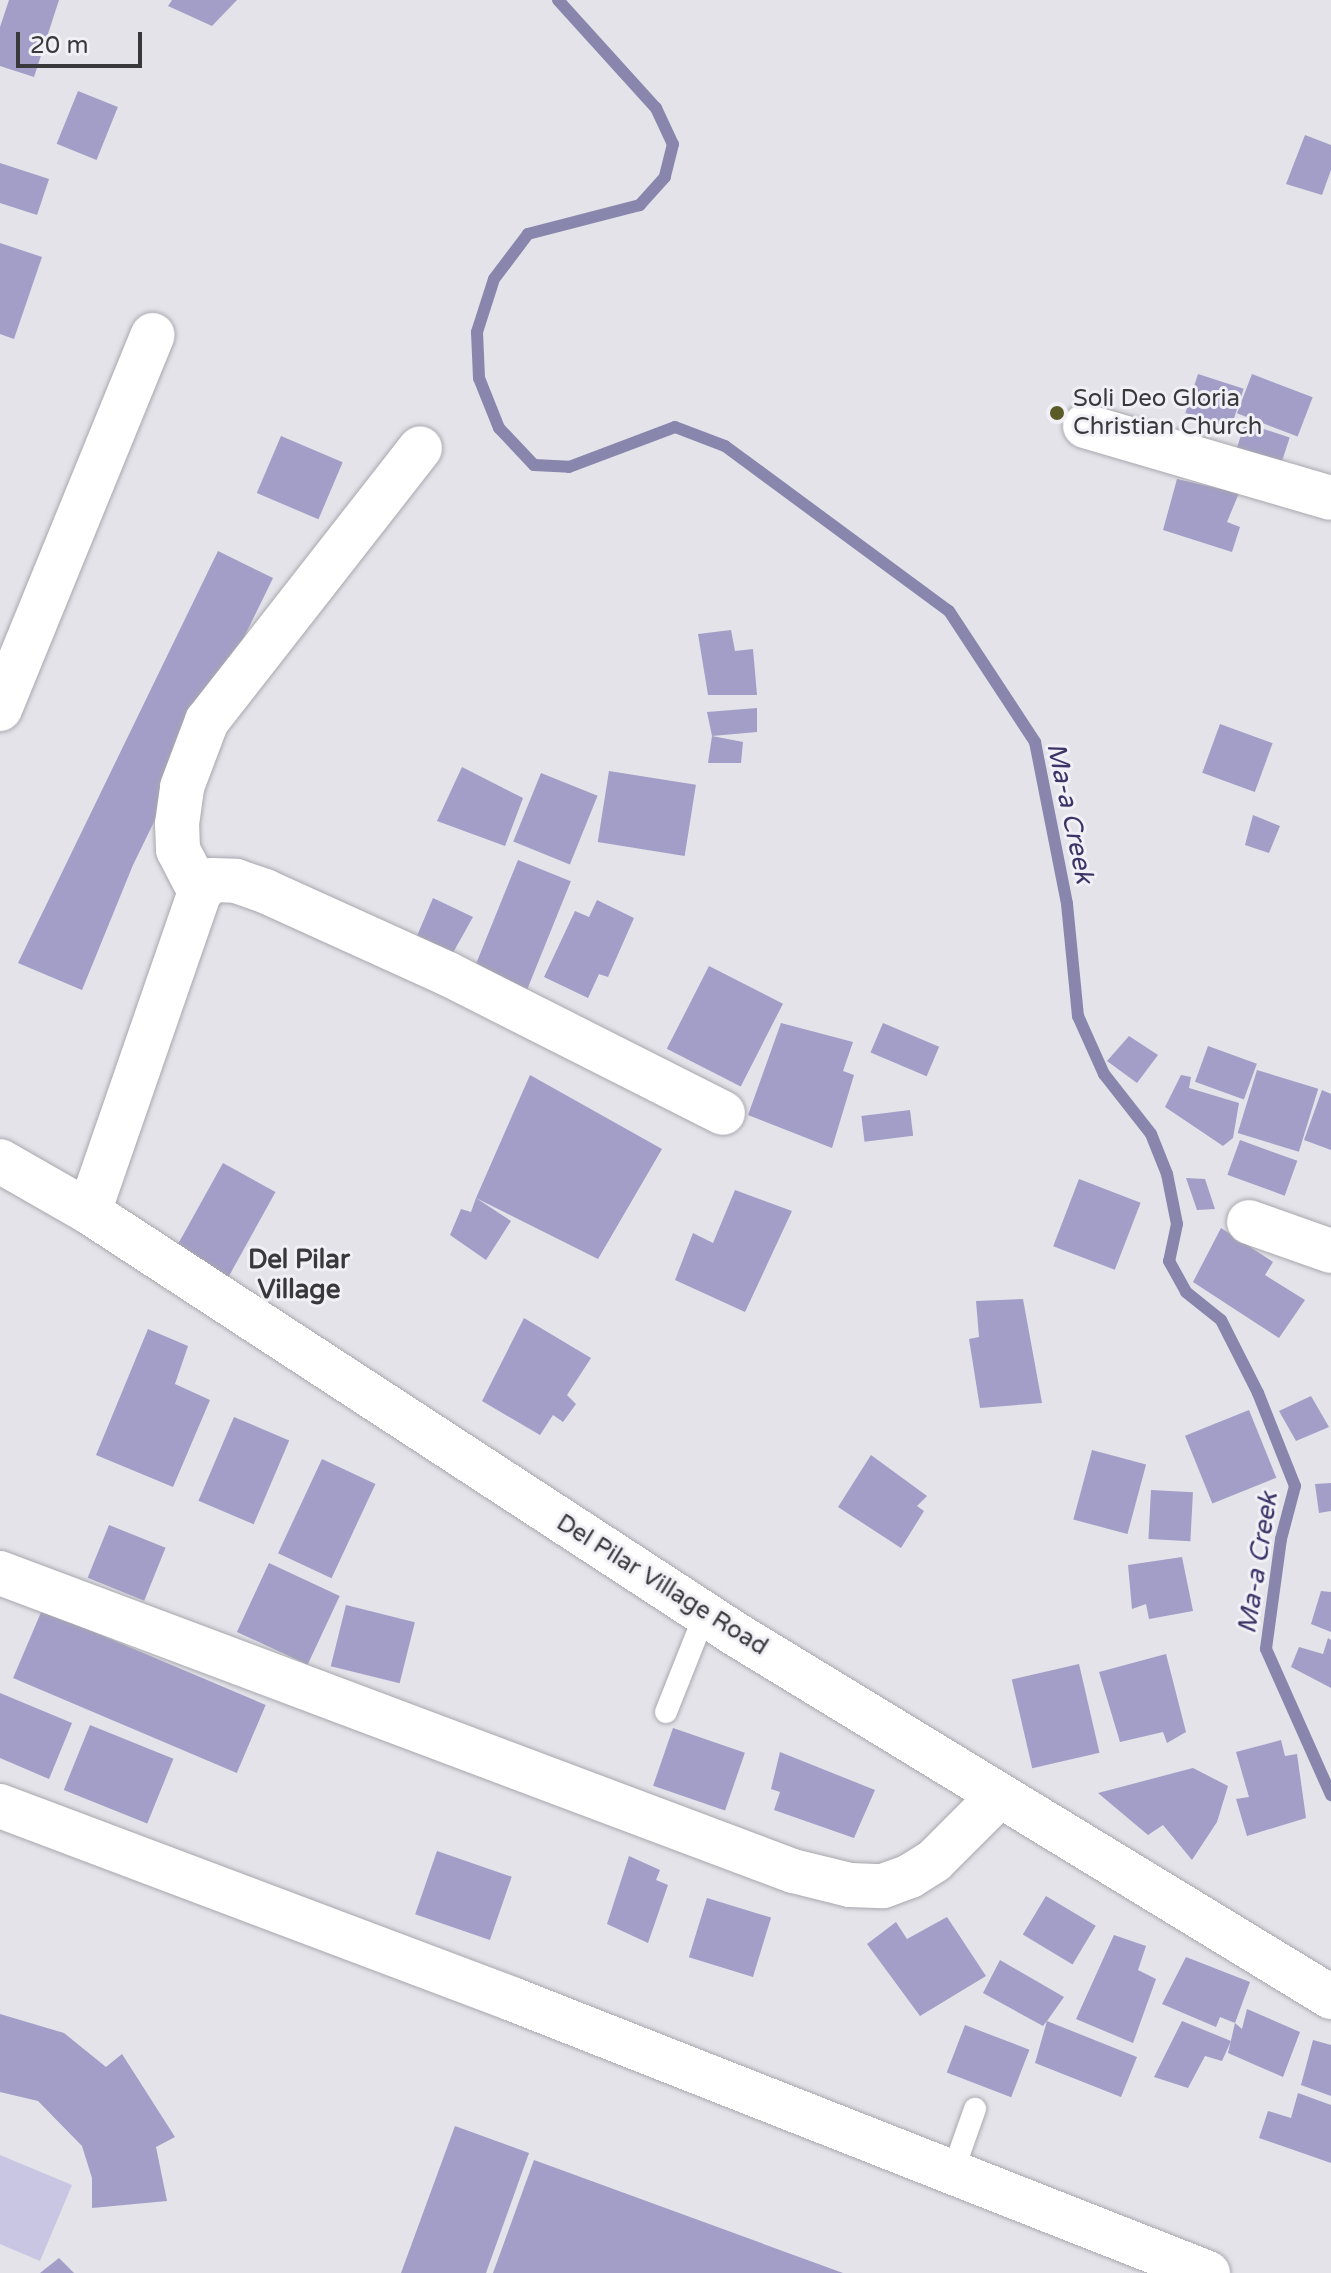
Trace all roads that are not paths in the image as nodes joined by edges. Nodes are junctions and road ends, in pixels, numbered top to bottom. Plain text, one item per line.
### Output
1 (153, 335) dead end
2 (1085, 426) dead end
3 (420, 448) dead end
4 (1331, 498) edge
5 (0, 709) edge
6 (200, 892) junction
7 (723, 1113) dead end
8 (0, 1161) edge
9 (89, 1212) junction
10 (1249, 1222) dead end
11 (1331, 1251) edge
12 (0, 1573) edge
13 (705, 1614) junction
14 (666, 1712) dead end
15 (998, 1797) junction
16 (0, 1806) edge
17 (1331, 1997) edge
18 (975, 2109) dead end
19 (953, 2171) junction
20 (1208, 2273) edge

1 - 5 street
2 - 4 street
3 - 6 street
6 - 7 street
6 - 9 street
8 - 9 street, Del Pilar Village Road
9 - 13 street, Del Pilar Village Road
10 - 11 street
12 - 15 street
13 - 14 lane
13 - 15 street, Del Pilar Village Road
15 - 17 street, Del Pilar Village Road
16 - 19 street
18 - 19 lane
19 - 20 street

